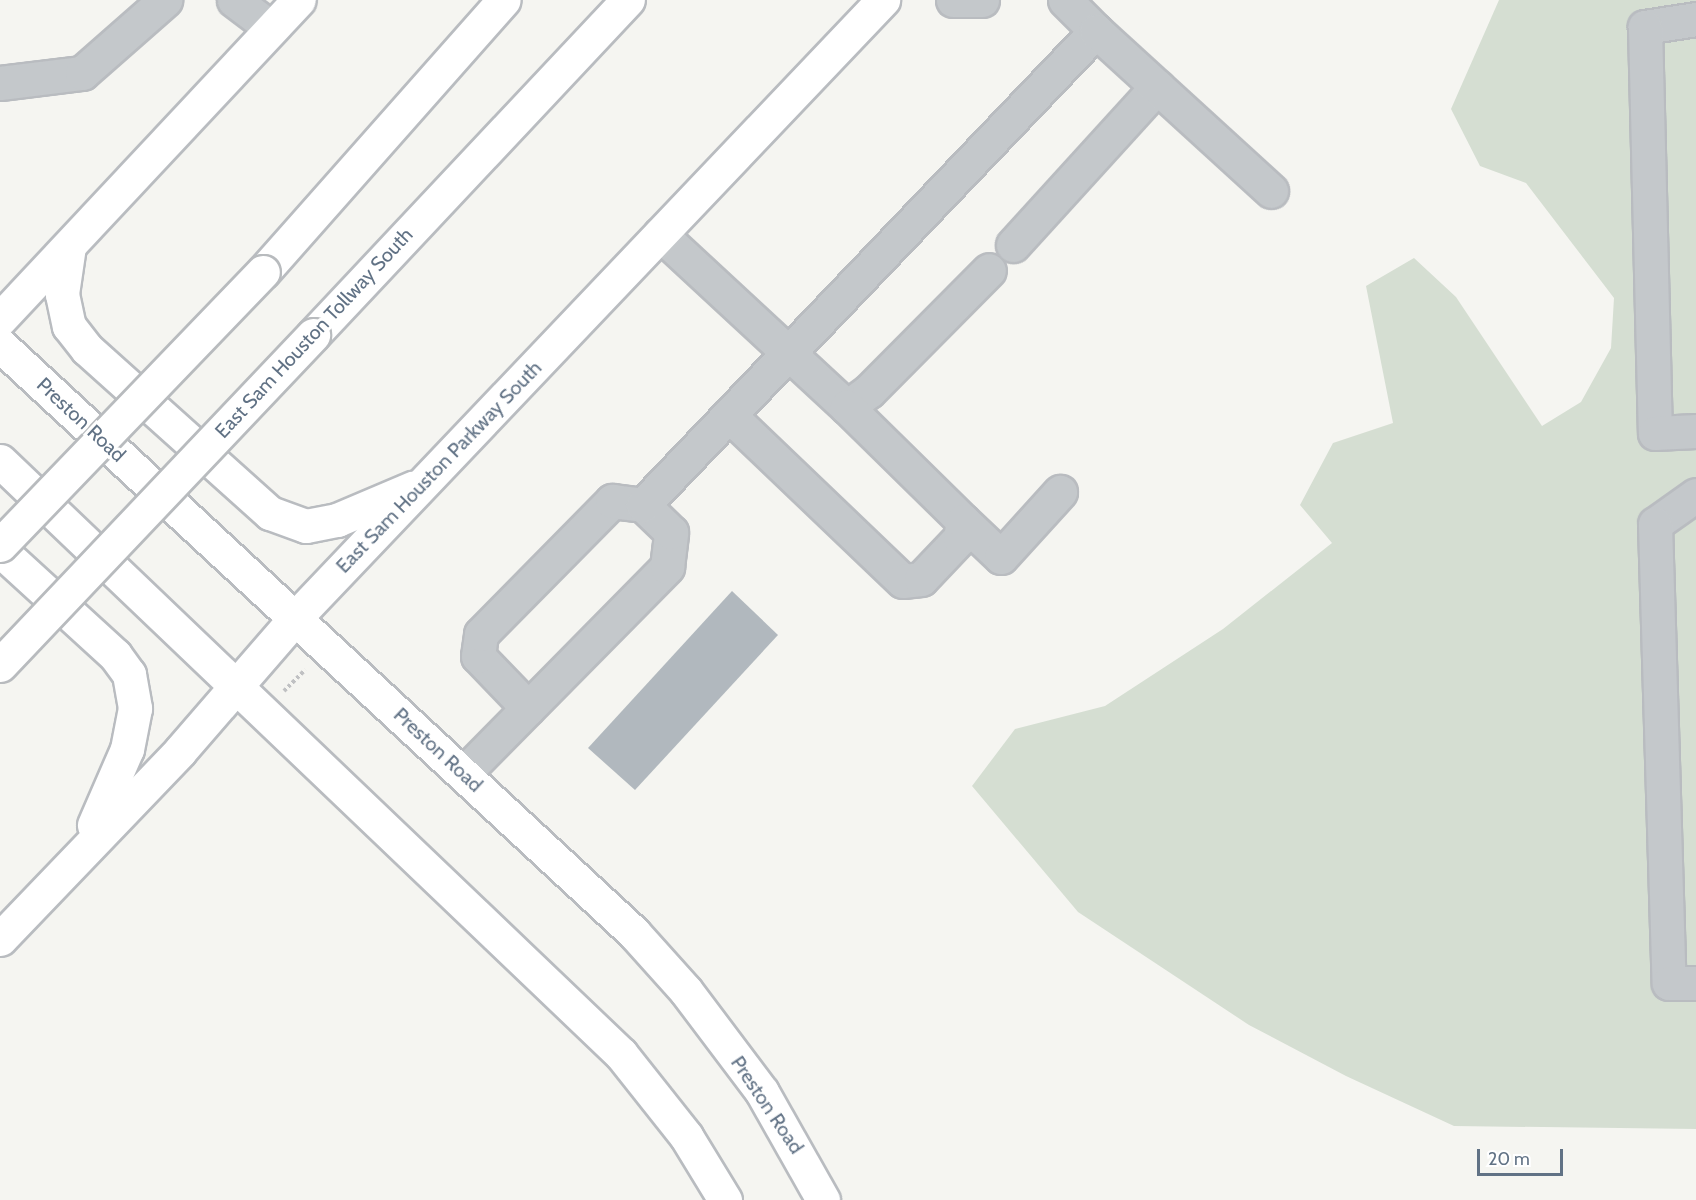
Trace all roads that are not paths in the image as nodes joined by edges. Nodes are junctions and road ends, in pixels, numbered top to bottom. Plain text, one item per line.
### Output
1 (165, 0) edge
2 (234, 0) edge
3 (298, 0) edge
4 (504, 0) edge
5 (628, 0) edge
6 (883, 0) edge
7 (953, 0) edge
8 (982, 0) edge
9 (1065, 0) edge
10 (1696, 19) edge
11 (271, 28) junction
12 (1096, 31) junction
13 (0, 83) edge
14 (1157, 87) junction
15 (1271, 191) dead end
16 (660, 234) junction
17 (1013, 245) dead end
18 (69, 246) junction
19 (989, 270) dead end
20 (0, 319) edge
21 (0, 345) edge
22 (787, 355) junction
23 (847, 407) junction
24 (729, 415) junction
25 (1696, 431) edge
26 (0, 461) edge
27 (423, 483) junction
28 (1060, 492) dead end
29 (1696, 495) edge
30 (643, 506) junction
31 (963, 520) junction
32 (0, 545) edge
33 (0, 550) edge
34 (296, 617) junction
35 (0, 664) edge
36 (236, 688) junction
37 (528, 708) junction
38 (463, 774) junction
39 (75, 861) junction
40 (0, 939) edge
41 (1696, 983) edge
42 (725, 1200) edge
43 (824, 1200) edge

1 - 13 lane
2 - 11 lane
3 - 11 main road
4 - 32 main road, bridge
5 - 35 main road, East Sam Houston Tollway South, bridge
6 - 16 main road, East Sam Houston Parkway South
7 - 8 lane
9 - 12 lane
10 - 25 lane
11 - 18 main road
12 - 14 lane
12 - 22 lane
14 - 15 lane
14 - 17 lane
16 - 22 lane
16 - 27 main road, East Sam Houston Parkway South
18 - 20 main road
18 - 27 main road
19 - 23 lane
21 - 34 main road, Preston Road
22 - 23 lane
22 - 24 lane
23 - 31 lane
24 - 30 lane
24 - 31 lane
26 - 36 main road
27 - 34 main road, East Sam Houston Parkway South
28 - 31 lane
29 - 41 lane
30 - 37 lane
30 - 37 lane
33 - 39 main road
34 - 36 main road, East Sam Houston Parkway South
34 - 38 main road, Preston Road
36 - 39 main road, East Sam Houston Parkway South
36 - 42 main road
37 - 38 lane
38 - 43 main road, Preston Road
39 - 40 main road, East Sam Houston Parkway South

